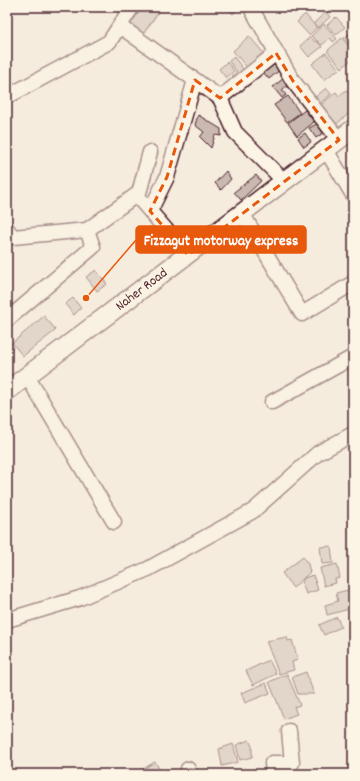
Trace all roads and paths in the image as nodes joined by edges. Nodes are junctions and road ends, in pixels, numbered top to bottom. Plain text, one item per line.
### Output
1 (132, 7) edge
2 (252, 10) dead end
3 (120, 26) junction
4 (276, 53) junction
5 (195, 80) junction
6 (12, 94) dead end
7 (220, 98) junction
8 (353, 129) edge
9 (332, 145) junction
10 (150, 152) dead end
11 (284, 181) junction
12 (136, 195) junction
13 (353, 195) edge
14 (150, 211) junction
15 (242, 213) junction
16 (7, 229) edge
17 (87, 230) junction
18 (188, 255) junction
19 (353, 284) edge
20 (7, 318) edge
21 (353, 357) edge
22 (27, 376) junction
23 (7, 391) edge
24 (272, 402) dead end
25 (353, 434) edge
26 (114, 522) dead end
27 (7, 620) edge
28 (289, 731) dead end
29 (273, 774) edge

1 - 3 street
2 - 4 street
3 - 5 street
3 - 6 street
4 - 7 street
4 - 9 street
5 - 7 street
5 - 14 street
7 - 11 street
8 - 9 main road, Naher Road
9 - 11 main road, Naher Road
9 - 13 street
10 - 12 street
11 - 15 main road, Naher Road
12 - 14 street
12 - 17 street
14 - 18 street
15 - 18 main road, Naher Road
15 - 19 street
16 - 17 street
17 - 20 street
18 - 22 main road, Naher Road
21 - 24 street
22 - 23 main road, Naher Road
22 - 26 street
25 - 27 street
28 - 29 street

